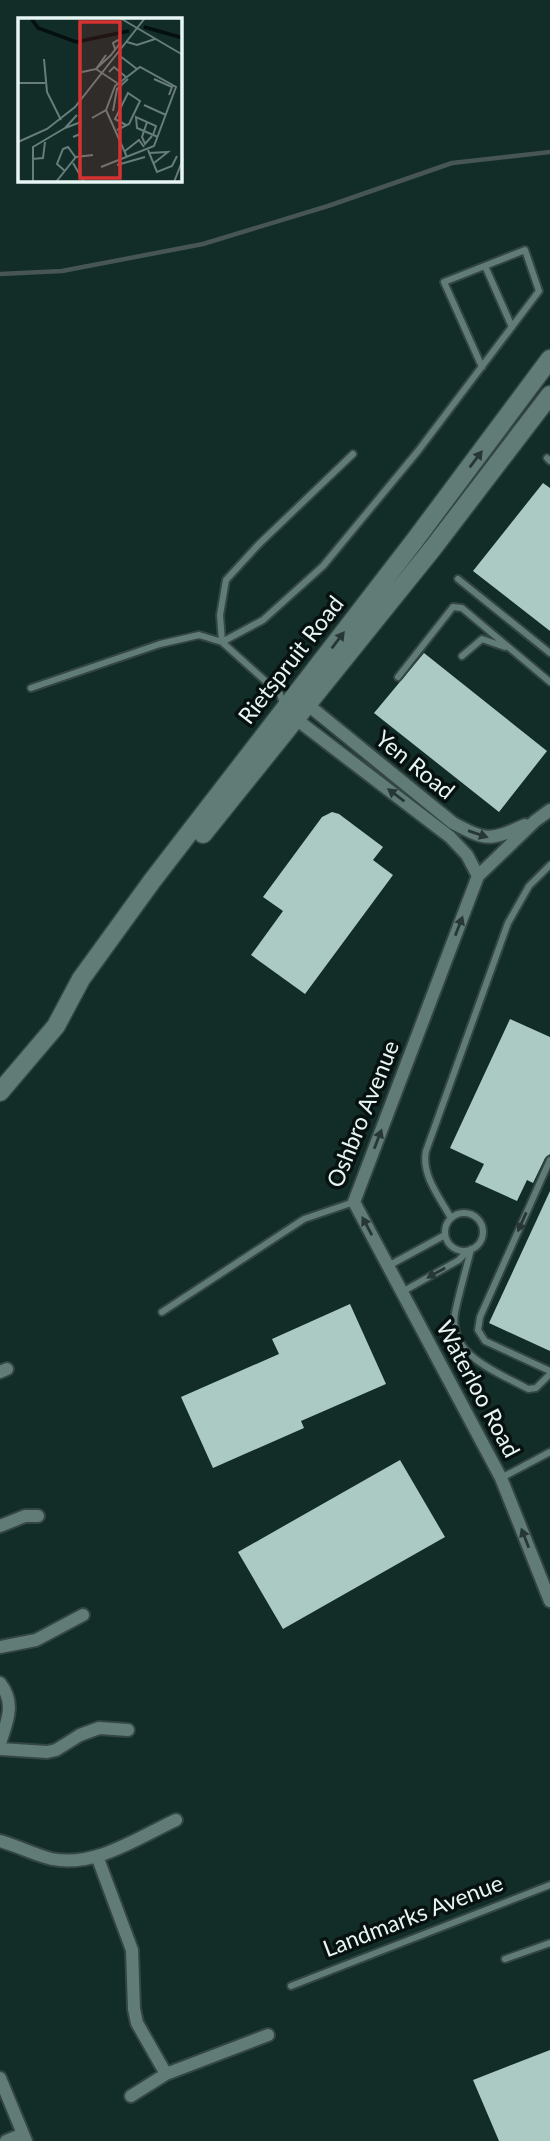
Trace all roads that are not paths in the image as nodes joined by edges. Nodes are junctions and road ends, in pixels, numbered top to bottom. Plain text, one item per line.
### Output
1 (485, 266) junction
2 (512, 327) junction
3 (550, 359) edge
4 (482, 367) junction
5 (550, 395) edge
6 (353, 454) dead end
7 (458, 579) dead end
8 (222, 642) junction
9 (510, 649) junction
10 (550, 653) edge
11 (462, 656) dead end
12 (397, 677) dead end
13 (550, 682) edge
14 (31, 688) dead end
15 (292, 704) junction
16 (550, 810) edge
17 (535, 821) junction
18 (550, 865) edge
19 (478, 876) junction
20 (0, 1092) edge
21 (550, 1160) edge
22 (354, 1202) junction
23 (451, 1218) junction
24 (445, 1236) junction
25 (469, 1250) junction
26 (388, 1266) junction
27 (402, 1292) junction
28 (162, 1312) dead end
29 (550, 1372) edge
30 (550, 1452) edge
31 (501, 1478) junction
32 (38, 1516) dead end
33 (0, 1526) edge
34 (550, 1601) edge
35 (83, 1615) dead end
36 (0, 1647) edge
37 (0, 1683) edge
38 (128, 1730) dead end
39 (0, 1743) edge
40 (0, 1749) edge
41 (176, 1820) dead end
42 (0, 1842) edge
43 (97, 1856) junction
44 (550, 1885) edge
45 (550, 1943) edge
46 (505, 1959) dead end
47 (291, 1986) dead end
48 (268, 2035) dead end
49 (166, 2074) junction
50 (0, 2078) edge
51 (131, 2096) dead end
52 (24, 2137) edge
53 (6, 2141) edge

1 - 2 lane
1 - 2 lane
1 - 4 lane
2 - 4 lane
15 -> 3 street, Rietspruit Road
4 - 8 lane
5 - 15 street, Rietspruit Road
6 - 8 lane
7 - 10 lane
8 - 14 lane
8 - 15 lane, Yen Road
9 - 11 lane
9 - 12 lane
9 - 13 lane
15 -> 17 street, Yen Road
19 -> 15 street, Yen Road
15 - 20 street, Rietspruit Road
16 - 17 street
17 - 19 street
18 - 23 lane
22 -> 19 street, Oshbro Avenue
21 -> 29 lane
26 -> 22 street, Waterloo Road
22 - 28 lane, Oshbro Avenue
23 - 24 lane
23 - 25 lane
24 - 25 lane
24 - 26 lane
25 -> 27 lane
25 - 29 lane
26 - 27 street, Waterloo Road
27 - 31 street, Waterloo Road
30 - 31 lane
34 -> 31 street, Waterloo Road
32 - 33 street
35 - 36 street
37 - 39 street
38 - 40 street
41 - 43 street
42 - 43 street
43 - 49 street
44 - 47 lane, Landmarks Avenue
45 - 46 lane
48 - 49 street
49 - 51 street
50 - 52 street
52 - 53 street

